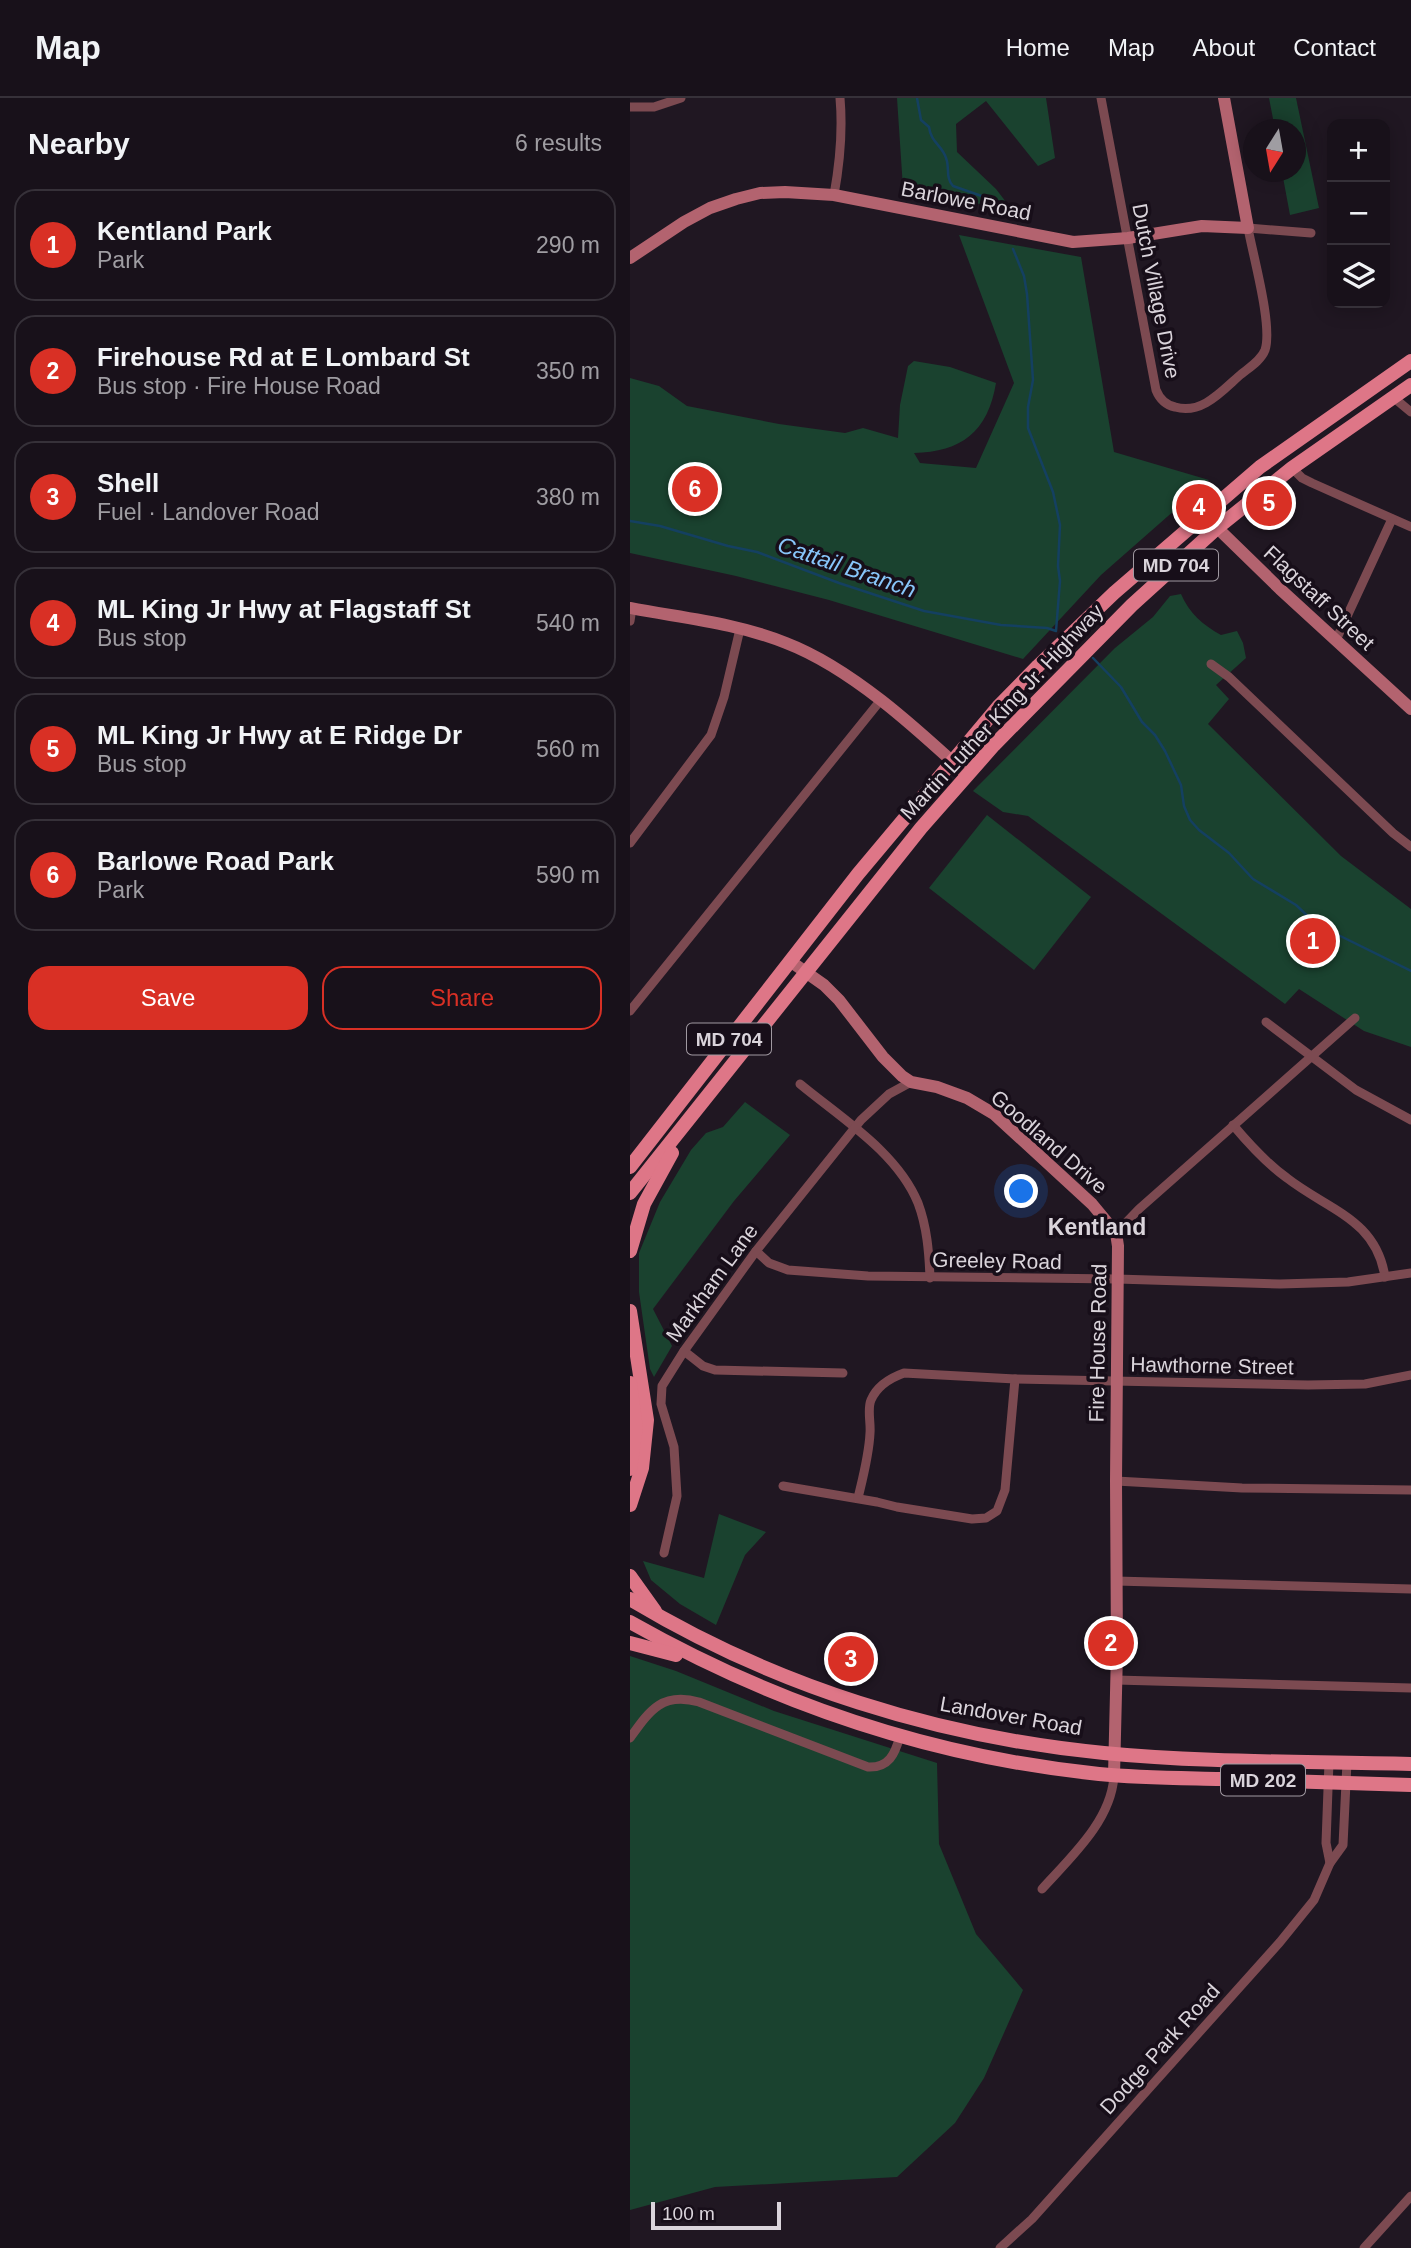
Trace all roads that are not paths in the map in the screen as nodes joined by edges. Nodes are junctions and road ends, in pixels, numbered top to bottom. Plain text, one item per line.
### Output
1 (681, 98) edge
2 (840, 98) edge
3 (1101, 98) edge
4 (1224, 98) edge
5 (630, 107) edge
6 (834, 195) junction
7 (1248, 228) junction
8 (1311, 233) dead end
9 (1128, 238) junction
10 (630, 258) edge
11 (1411, 361) edge
12 (1411, 385) edge
13 (1393, 397) junction
14 (1411, 412) edge
15 (1292, 468) junction
16 (1203, 514) junction
17 (1392, 519) junction
18 (1411, 527) edge
19 (1217, 528) junction
20 (631, 612) edge
21 (740, 629) junction
22 (1336, 640) junction
23 (1211, 664) dead end
24 (880, 701) junction
25 (1411, 709) edge
26 (953, 762) junction
27 (967, 775) junction
28 (630, 843) edge
29 (1411, 847) edge
30 (790, 961) junction
31 (806, 973) junction
32 (630, 1011) edge
33 (1355, 1018) dead end
34 (1266, 1022) dead end
35 (1311, 1056) junction
36 (911, 1082) junction
37 (800, 1084) dead end
38 (704, 1100) junction
39 (668, 1116) junction
40 (1411, 1120) edge
41 (1233, 1125) junction
42 (854, 1128) junction
43 (630, 1157) edge
44 (630, 1167) edge
45 (630, 1193) edge
46 (1116, 1233) junction
47 (630, 1251) edge
48 (756, 1251) junction
49 (1411, 1273) edge
50 (1385, 1277) junction
51 (930, 1278) junction
52 (1117, 1279) junction
53 (630, 1311) edge
54 (684, 1351) junction
55 (843, 1373) dead end
56 (1411, 1375) edge
57 (1015, 1378) junction
58 (1116, 1381) junction
59 (630, 1383) edge
60 (630, 1469) edge
61 (1116, 1481) junction
62 (783, 1486) dead end
63 (1411, 1490) edge
64 (858, 1498) junction
65 (630, 1505) edge
66 (664, 1553) dead end
67 (630, 1576) edge
68 (1116, 1581) junction
69 (1411, 1589) edge
70 (630, 1599) edge
71 (658, 1615) junction
72 (630, 1622) edge
73 (630, 1643) edge
74 (718, 1669) junction
75 (1116, 1680) junction
76 (1411, 1688) edge
77 (905, 1717) junction
78 (900, 1736) junction
79 (630, 1738) edge
80 (1115, 1754) junction
81 (1329, 1762) junction
82 (1347, 1762) junction
83 (1411, 1764) edge
84 (1114, 1774) junction
85 (1328, 1782) junction
86 (1346, 1783) junction
87 (1411, 1785) edge
88 (1330, 1863) junction
89 (1042, 1889) dead end
90 (1411, 2196) edge
91 (1000, 2248) edge
92 (1364, 2248) edge

1 - 5 street
2 - 6 street
3 - 9 street, Dutch Village Drive
4 - 7 street
6 - 9 street, Barlowe Road
6 - 10 street, Barlowe Road
7 - 8 street, Barlowe Road
7 - 9 street, Barlowe Road
7 - 9 street, Dutch Village Drive
11 - 16 main road, Martin Luther King Jr. Highway / MD 704
12 - 13 main road, Martin Luther King Jr. Highway / MD 704
13 - 14 street
13 - 15 main road, Martin Luther King Jr. Highway / MD 704
15 - 17 street
15 - 19 main road, Martin Luther King Jr. Highway / MD 704
16 - 19 street, Flagstaff Street
16 - 26 main road, Martin Luther King Jr. Highway / MD 704
17 - 18 street
17 - 22 street
19 - 22 street, Flagstaff Street
19 - 27 main road, Martin Luther King Jr. Highway / MD 704
20 - 21 street
21 - 24 street
21 - 28 street
22 - 25 street, Flagstaff Street
23 - 29 street
24 - 26 street
24 - 32 street
26 - 27 street
26 - 30 main road, Martin Luther King Jr. Highway / MD 704
27 - 31 main road, Martin Luther King Jr. Highway / MD 704
30 - 31 street, Goodland Drive
30 - 39 main road, Martin Luther King Jr. Highway / MD 704
31 - 36 street, Goodland Drive
31 - 38 main road, Martin Luther King Jr. Highway / MD 704
33 - 35 street, Fire House Road
34 - 35 street
35 - 40 street
35 - 41 street, Fire House Road
36 - 42 street, Markham Lane
36 - 46 street, Goodland Drive
37 - 42 street
38 - 45 main road, Martin Luther King Jr. Highway / MD 704
38 - 47 main road
39 - 43 main road
39 - 44 main road, Martin Luther King Jr. Highway / MD 704
41 - 46 street, Fire House Road
41 - 50 street
42 - 48 street, Markham Lane
42 - 51 street
46 - 52 street, Fire House Road
48 - 51 street, Greeley Road
48 - 54 street, Markham Lane
49 - 50 street, Greeley Road
50 - 52 street, Greeley Road
51 - 52 street, Greeley Road
52 - 58 street, Fire House Road
53 - 65 main road
54 - 55 street
54 - 66 street, Markham Lane
56 - 58 street, Hawthorne Street
57 - 58 street, Hawthorne Street
57 - 64 street, Hawthorne Street
57 - 64 street
58 - 61 street, Fire House Road
59 - 60 main road
61 - 63 street
61 - 68 street, Fire House Road
62 - 64 street
67 - 71 main road
68 - 69 street
68 - 75 street, Fire House Road
70 - 71 main road, Landover Road / MD 202
71 - 77 main road, Landover Road / MD 202
72 - 74 main road, Landover Road / MD 202
73 - 74 main road
74 - 78 main road, Landover Road / MD 202
75 - 76 street
75 - 80 street, Fire House Road
77 - 78 main road
77 - 80 main road, Landover Road / MD 202
78 - 79 street
78 - 84 main road, Landover Road / MD 202
80 - 81 main road, Landover Road / MD 202
80 - 84 street, Fire House Road
81 - 82 main road, Landover Road / MD 202
81 - 85 street, Dodge Park Road
82 - 83 main road, Landover Road / MD 202
82 - 86 street, Dodge Park Road
84 - 85 main road, Landover Road / MD 202
84 - 89 street
85 - 86 main road, Landover Road / MD 202
85 - 88 street, Dodge Park Road
86 - 87 main road, Landover Road / MD 202
86 - 88 street, Dodge Park Road
88 - 91 street, Dodge Park Road
90 - 92 street

